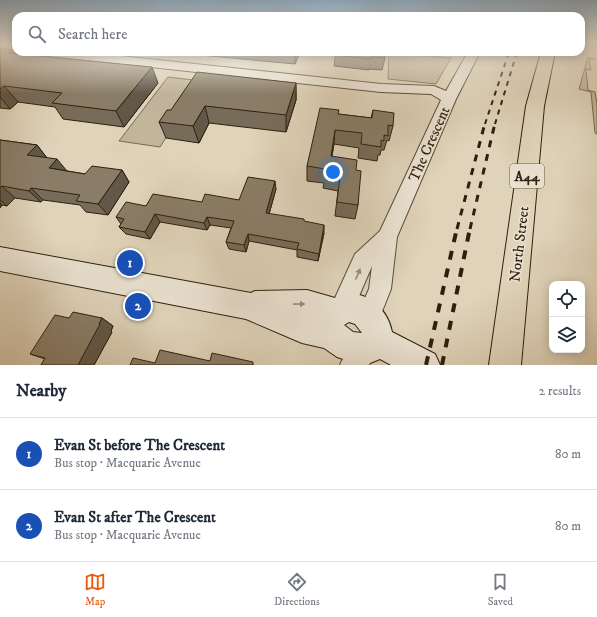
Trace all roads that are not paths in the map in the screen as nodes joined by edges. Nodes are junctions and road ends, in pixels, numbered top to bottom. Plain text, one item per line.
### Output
1 (123, 60) edge
2 (470, 60) edge
3 (546, 60) edge
4 (449, 99) junction
5 (0, 259) edge
6 (358, 336) edge
7 (424, 365) edge
8 (505, 365) edge

1 - 4 street
2 - 4 street, The Crescent
3 - 8 highway, North Street / A44
4 - 6 street, The Crescent
5 - 6 street
6 - 7 street

